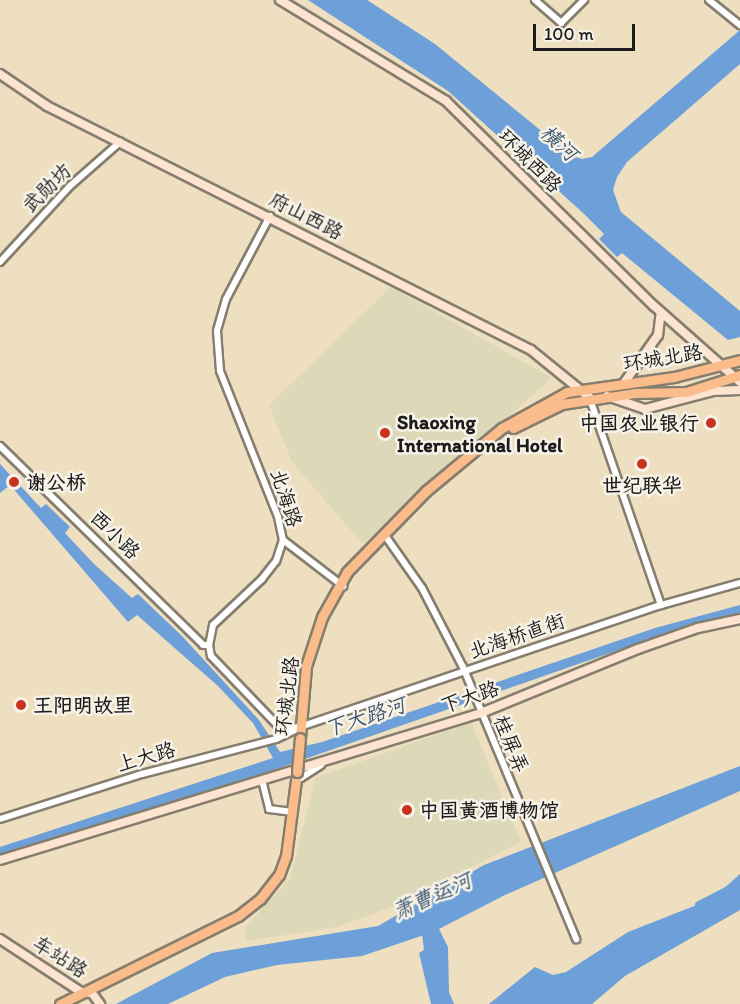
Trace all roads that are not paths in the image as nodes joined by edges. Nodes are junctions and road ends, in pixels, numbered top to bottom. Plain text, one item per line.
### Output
1 (280, 0) edge
2 (535, 0) edge
3 (584, 0) edge
4 (709, 0) edge
5 (740, 25) edge
6 (0, 74) edge
7 (120, 142) junction
8 (271, 216) junction
9 (0, 262) edge
10 (661, 312) junction
11 (740, 360) edge
12 (723, 366) junction
13 (738, 378) edge
14 (624, 383) junction
15 (579, 389) junction
16 (740, 390) edge
17 (606, 396) junction
18 (590, 398) junction
19 (0, 446) edge
20 (386, 535) junction
21 (283, 540) junction
22 (740, 583) edge
23 (342, 586) junction
24 (661, 605) junction
25 (740, 619) edge
26 (209, 645) junction
27 (464, 672) junction
28 (481, 713) junction
29 (303, 726) junction
30 (336, 755) junction
31 (300, 773) junction
32 (262, 780) junction
33 (293, 812) junction
34 (0, 819) edge
35 (0, 860) edge
36 (0, 939) edge
37 (576, 939) dead end
38 (81, 992) junction
39 (92, 993) junction
40 (99, 1003) edge
41 (60, 1004) edge
42 (72, 1004) edge

1 - 10 street, 环城西路
2 - 3 street
4 - 5 street
6 - 7 street, 府山西路
7 - 8 street, 府山西路
7 - 9 street, 武勋坊
8 - 15 street, 府山西路
8 - 21 street, 北海路
10 - 12 street, 环城西路
10 - 14 street
11 - 12 main road, 环城北路
12 - 13 street, 环城西路
12 - 14 main road, 环城北路
13 - 17 main road, 环城北路
14 - 15 main road, 环城北路
15 - 18 street, 府山西路
15 - 20 main road, 环城北路
16 - 17 street
17 - 18 main road, 环城北路
18 - 20 main road, 环城北路
18 - 24 street
19 - 26 street, 西小路
20 - 23 main road, 环城北路
20 - 27 street, 桂屏弄
21 - 23 street
21 - 26 street, 北海路
22 - 24 street, 北海桥直街
23 - 29 main road, 环城北路
24 - 27 street, 北海桥直街
25 - 28 street, 下大路
26 - 29 street
27 - 28 street, 桂屏弄
27 - 29 street, 北海桥直街
28 - 30 street, 下大路
28 - 37 street, 桂屏弄
29 - 31 main road, 环城北路, bridge
29 - 34 street, 上大路
30 - 31 street
30 - 32 street, 下大路
31 - 33 main road, 环城北路
31 - 39 main road, 环城北路
32 - 33 street
32 - 35 street, 下大路
33 - 38 main road, 环城北路
36 - 38 street, 车站路
38 - 39 street, 车站路
38 - 41 main road, 环城北路
39 - 40 street, 车站路
39 - 42 main road, 环城北路

